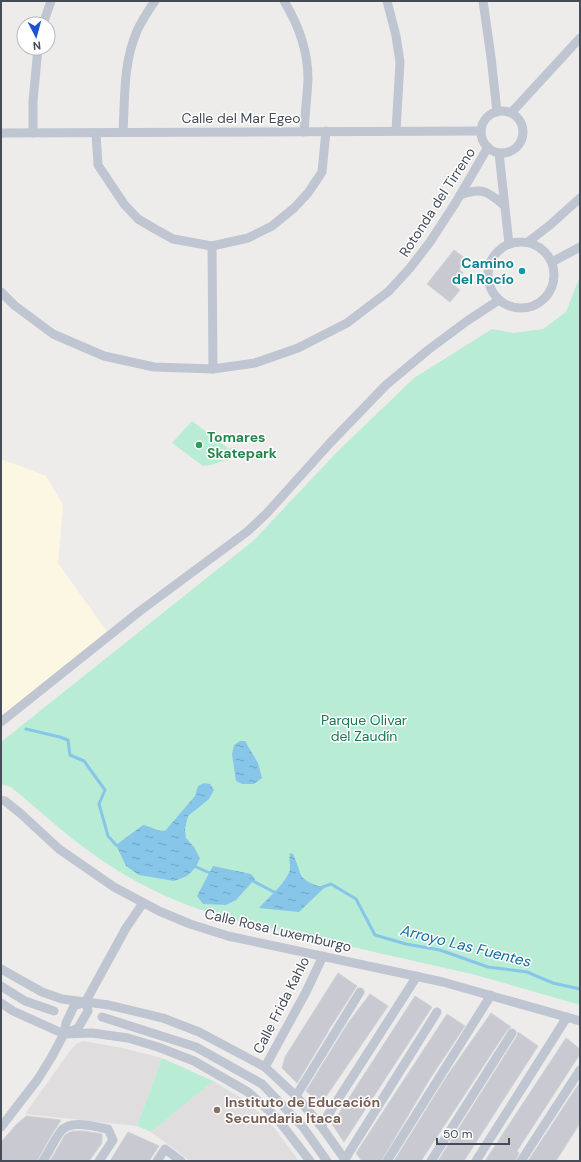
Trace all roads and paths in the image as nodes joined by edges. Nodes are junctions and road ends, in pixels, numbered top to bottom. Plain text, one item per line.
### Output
1 (51, 1) edge
2 (155, 1) edge
3 (284, 1) edge
4 (387, 1) edge
5 (483, 1) edge
6 (46, 16) edge
7 (580, 38) edge
8 (37, 56) edge
9 (497, 112) junction
10 (511, 113) junction
11 (326, 131) junction
12 (396, 131) junction
13 (481, 131) junction
14 (96, 132) junction
15 (123, 132) junction
16 (304, 132) junction
17 (1, 133) edge
18 (33, 133) junction
19 (488, 148) junction
20 (499, 153) junction
21 (460, 195) junction
22 (580, 198) edge
23 (504, 205) junction
24 (528, 242) junction
25 (509, 244) junction
26 (212, 246) junction
27 (580, 247) edge
28 (552, 262) junction
29 (1, 292) edge
30 (499, 300) junction
31 (213, 369) junction
32 (1, 722) edge
33 (1, 800) edge
34 (143, 903) junction
35 (323, 956) junction
36 (1, 969) edge
37 (416, 976) junction
38 (1, 986) edge
39 (360, 992) dead end
40 (490, 995) junction
41 (86, 1001) junction
42 (1, 1003) edge
43 (54, 1011) dead end
44 (437, 1012) dead end
45 (102, 1017) dead end
46 (567, 1017) junction
47 (580, 1021) edge
48 (512, 1033) dead end
49 (64, 1034) junction
50 (265, 1067) junction
51 (580, 1070) edge
52 (296, 1096) junction
53 (1, 1112) edge
54 (10, 1116) junction
55 (321, 1126) junction
56 (1, 1127) edge
57 (345, 1160) edge
58 (44, 1161) edge
59 (99, 1161) edge
60 (157, 1161) edge
61 (181, 1161) edge
62 (310, 1161) edge
63 (327, 1161) edge
64 (387, 1161) edge
65 (431, 1161) edge
66 (476, 1161) edge
67 (521, 1161) edge

1 - 6 street
2 - 15 street
3 - 16 street
4 - 12 street
5 - 9 street
7 - 10 street
8 - 18 street
9 - 10 street
9 - 13 street
10 - 20 street
11 - 12 street, Calle del Mar Egeo
11 - 16 street, Calle del Mar Egeo
11 - 26 street
12 - 13 street, Calle del Mar Egeo
13 - 19 street
14 - 15 street, Calle del Mar Egeo
14 - 18 street, Calle del Mar Egeo
14 - 26 street
15 - 16 street, Calle del Mar Egeo
17 - 18 street, Calle del Mar Egeo
19 - 20 street
19 - 21 street, Rotonda del Tirreno
20 - 23 street
21 - 23 street
21 - 31 street, Rotonda del Tirreno
22 - 24 street
23 - 25 street
24 - 25 street
24 - 28 street
25 - 30 street
26 - 31 street
27 - 28 street
28 - 30 street
29 - 31 street, Rotonda del Tirreno
30 - 32 street
33 - 34 street, Calle Rosa Luxemburgo
34 - 35 street, Calle Rosa Luxemburgo
34 - 41 street
35 - 37 street, Calle Rosa Luxemburgo
35 - 50 street, Calle Frida Kahlo
36 - 41 street
37 - 40 street, Calle Rosa Luxemburgo
37 - 55 street
38 - 43 street
39 - 52 street
40 - 46 street, Calle Rosa Luxemburgo
40 - 64 street
41 - 49 street
41 - 49 street
41 - 50 street
42 - 49 street
44 - 57 street
45 - 63 street
46 - 47 street, Calle Rosa Luxemburgo
46 - 66 street
48 - 65 street
49 - 54 street
49 - 62 street
50 - 52 street
51 - 67 street
52 - 55 street
53 - 54 street
54 - 56 street
55 - 57 street
58 - 59 street
60 - 61 street

